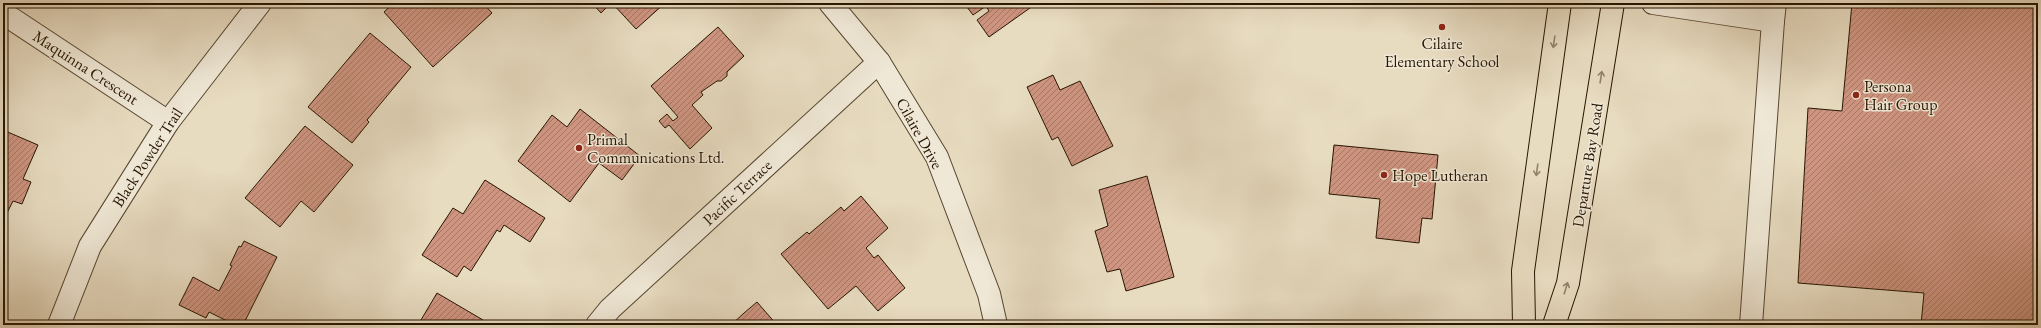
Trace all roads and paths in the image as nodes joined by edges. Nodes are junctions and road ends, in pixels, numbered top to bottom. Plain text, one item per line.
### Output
1 (260, 3) edge
2 (830, 3) edge
3 (1560, 3) edge
4 (1613, 3) edge
5 (1653, 3) edge
6 (1774, 12) edge
7 (3, 13) edge
8 (879, 62) junction
9 (168, 122) junction
10 (59, 325) edge
11 (597, 325) edge
12 (996, 325) edge
13 (1524, 325) edge
14 (1554, 325) edge
15 (1751, 325) edge

1 - 9 street, Black Powder Trail
2 - 8 street, Cilaire Drive
3 -> 13 main road
14 -> 4 main road, Departure Bay Road
5 - 6 street
6 - 15 street
7 - 9 street, Maquinna Crescent
8 - 11 street, Pacific Terrace
8 - 12 street, Cilaire Drive
9 - 10 street, Black Powder Trail

